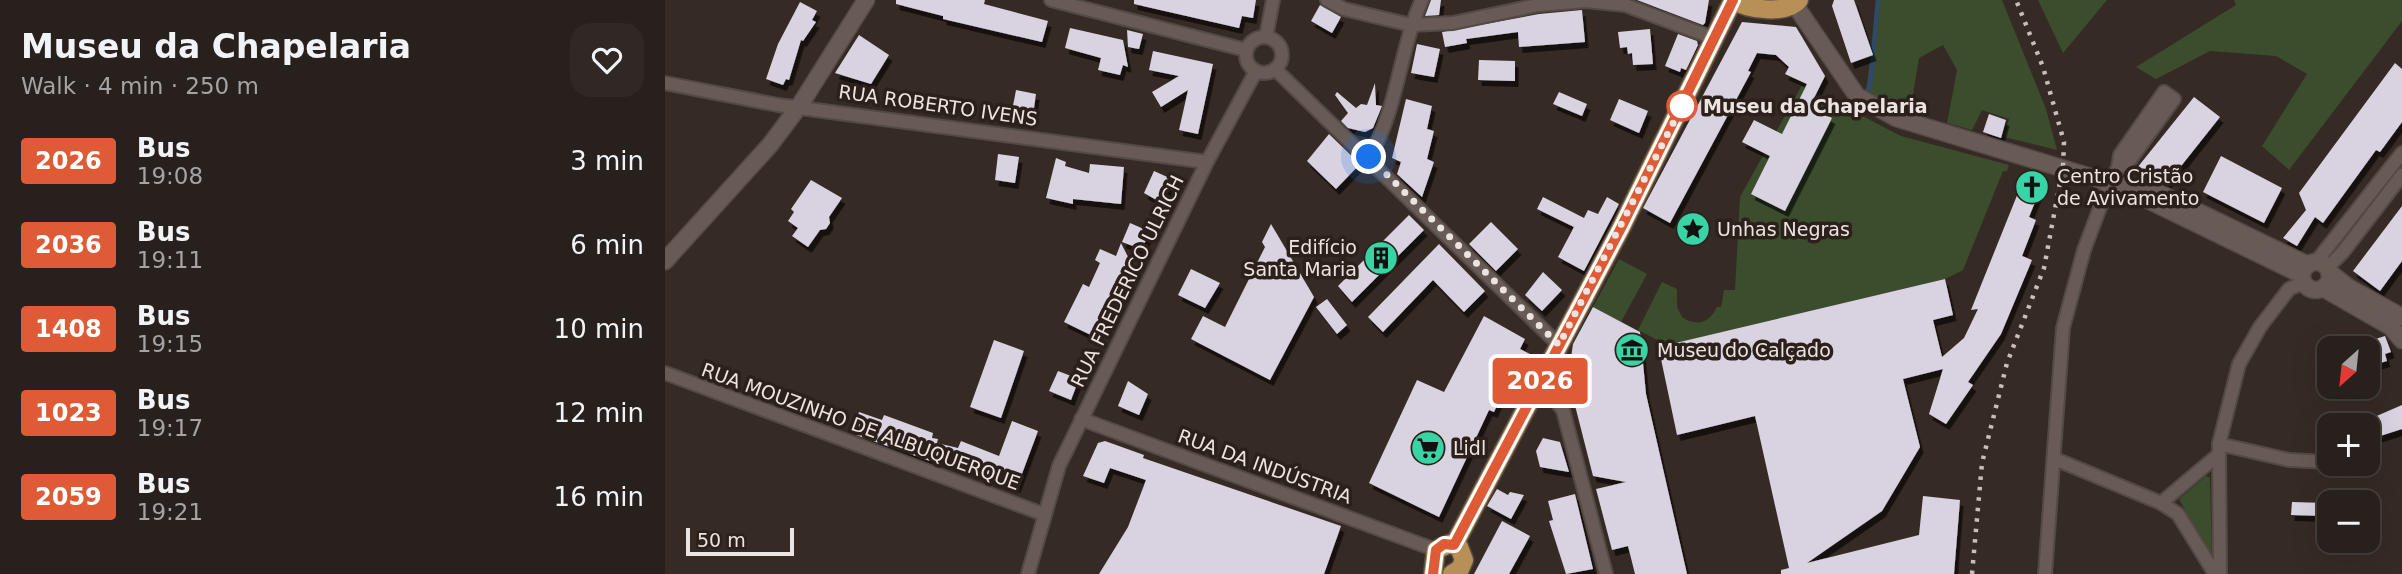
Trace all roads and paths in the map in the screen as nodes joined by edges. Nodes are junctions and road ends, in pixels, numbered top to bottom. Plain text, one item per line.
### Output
1 (866, 0) edge
2 (1051, 0) edge
3 (1273, 0) edge
4 (1327, 0) edge
5 (1422, 0) edge
6 (1733, 0) edge
7 (1624, 2) edge
8 (1797, 2) edge
9 (1411, 24) junction
10 (1266, 37) junction
11 (1716, 39) junction
12 (1246, 50) junction
13 (1275, 69) junction
14 (1256, 71) junction
15 (665, 83) edge
16 (800, 105) junction
17 (2402, 153) edge
18 (1369, 157) junction
19 (1207, 162) junction
20 (2114, 175) junction
21 (2402, 175) edge
22 (665, 261) edge
23 (2314, 271) junction
24 (2402, 317) edge
25 (2402, 340) edge
26 (1559, 345) junction
27 (665, 373) edge
28 (1540, 381) junction
29 (1081, 419) junction
30 (2219, 450) junction
31 (2055, 459) junction
32 (2317, 461) edge
33 (2161, 503) junction
34 (1043, 514) junction
35 (1454, 545) junction
36 (1442, 568) edge
37 (1028, 574) edge
38 (1606, 574) edge
39 (2045, 574) edge
40 (2215, 574) edge
41 (2220, 574) edge

1 - 16 street
2 - 12 street
3 - 10 street
4 - 9 street
5 - 9 street
6 - 8 main road
6 - 11 main road
7 - 9 street
7 - 11 street
8 - 20 street
9 - 18 street
10 - 12 street
10 - 13 street
11 - 26 main road
12 - 14 street
13 - 14 street
13 - 18 street
14 - 19 street, RUA FREDERICO ULRICH
15 - 16 street, RUA ROBERTO IVENS
16 - 19 street, RUA ROBERTO IVENS
16 - 22 street
17 - 23 street
18 - 26 street
19 - 29 street, RUA FREDERICO ULRICH
20 - 20 street
20 - 23 street
20 - 31 street
21 - 23 street
23 - 24 street
23 - 25 street
23 - 30 street
26 - 28 main road
27 - 34 street, RUA MOUZINHO DE ALBUQUERQUE
28 - 35 main road
28 - 38 street
29 - 34 street, RUA FREDERICO ULRICH
29 - 36 street, RUA DA INDÚSTRIA
30 - 32 street
30 - 33 street
30 - 41 street
31 - 33 street
31 - 39 street
33 - 40 street
34 - 37 street, RUA FREDERICO ULRICH
35 - 36 main road
35 - 36 main road

